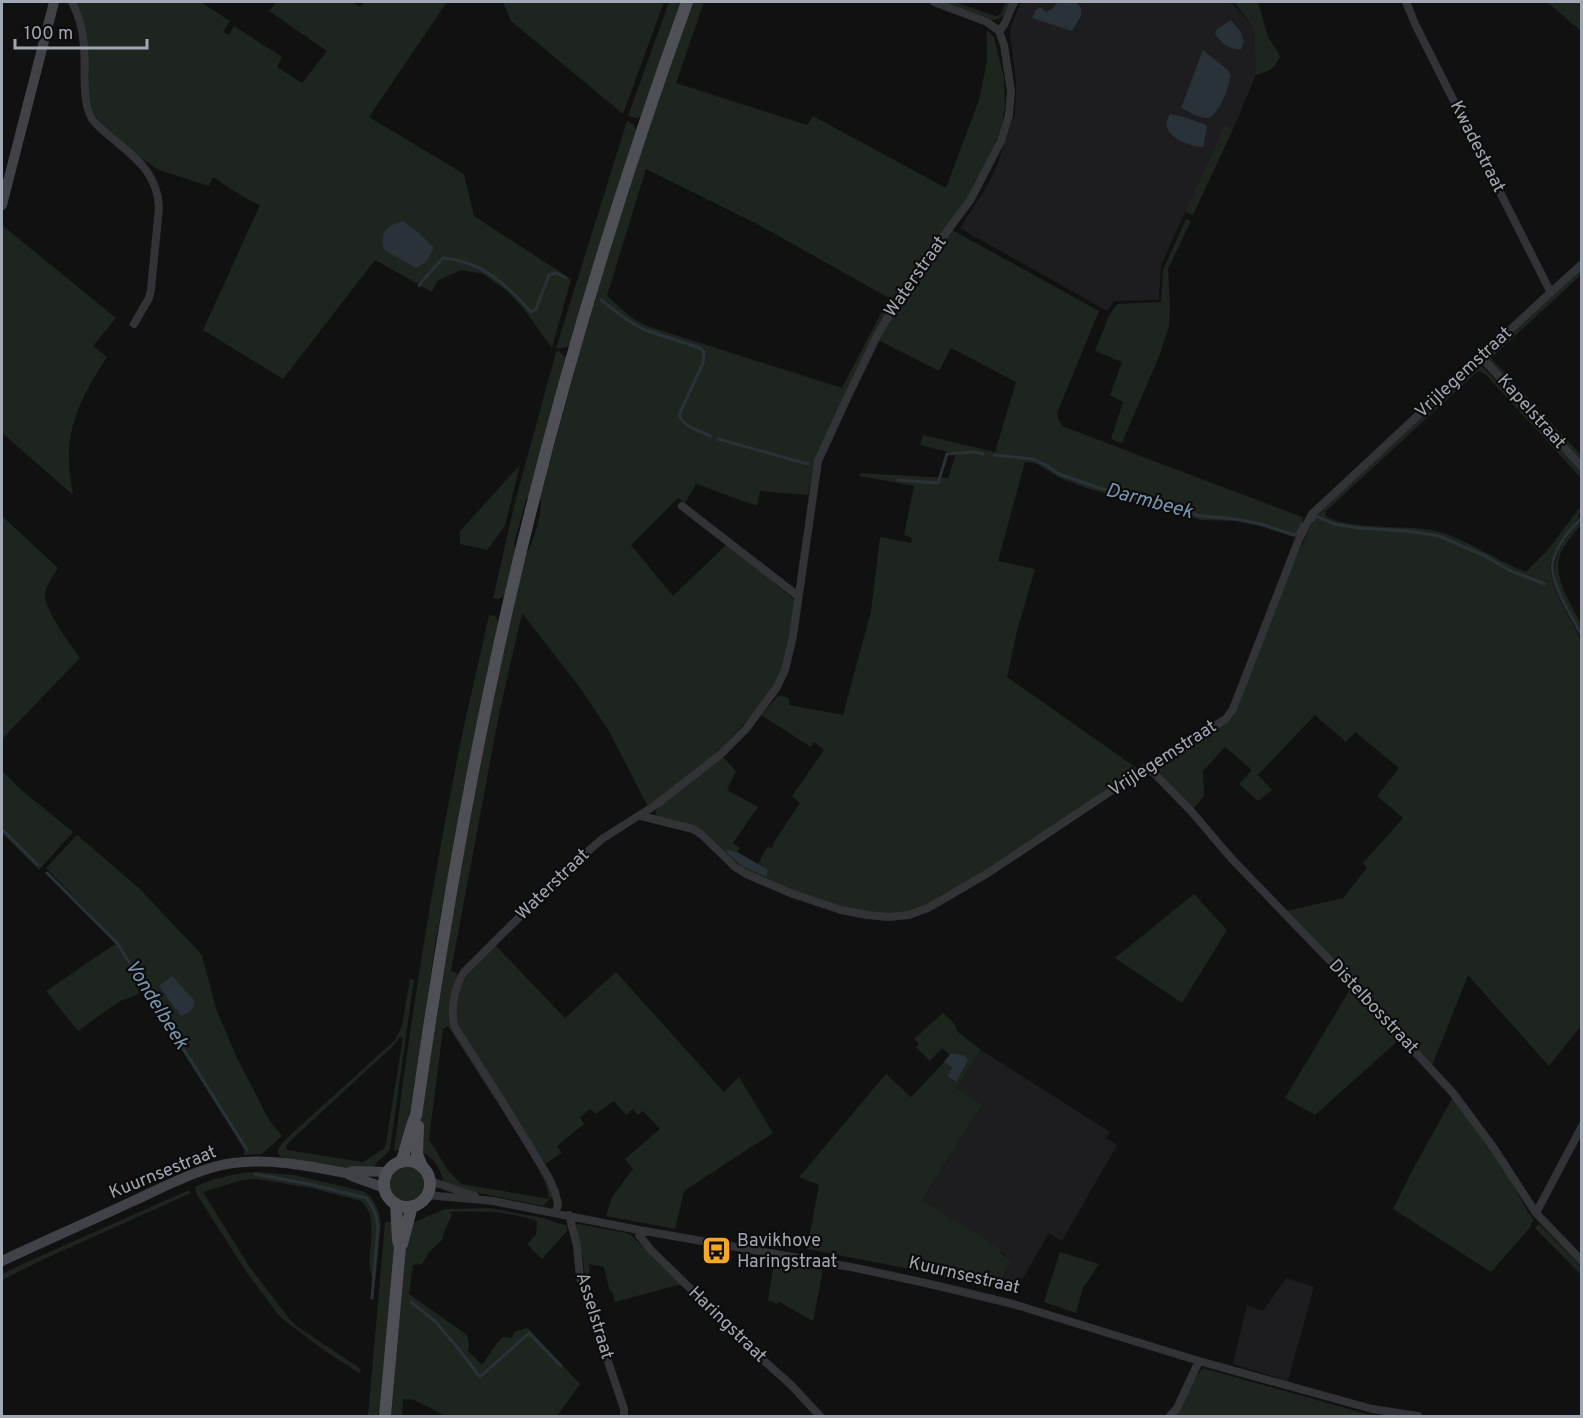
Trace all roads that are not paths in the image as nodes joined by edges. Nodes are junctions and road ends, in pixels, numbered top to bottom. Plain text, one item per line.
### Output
1 (54, 2) edge
2 (72, 2) edge
3 (687, 2) edge
4 (934, 2) edge
5 (1014, 2) edge
6 (1406, 2) edge
7 (999, 32) junction
8 (2, 205) edge
9 (1581, 264) edge
10 (1550, 291) junction
11 (134, 324) dead end
12 (1481, 357) junction
13 (1581, 467) edge
14 (682, 506) dead end
15 (798, 596) junction
16 (1148, 767) junction
17 (640, 816) junction
18 (416, 1116) junction
19 (1581, 1125) edge
20 (401, 1162) junction
21 (422, 1167) junction
22 (388, 1172) junction
23 (346, 1173) junction
24 (430, 1181) junction
25 (385, 1188) junction
26 (427, 1195) junction
27 (493, 1201) junction
28 (396, 1204) junction
29 (412, 1206) junction
30 (556, 1212) junction
31 (1536, 1213) junction
32 (569, 1215) junction
33 (639, 1230) junction
34 (400, 1247) junction
35 (2, 1261) edge
36 (1581, 1261) edge
37 (1199, 1361) junction
38 (385, 1416) edge
39 (624, 1416) edge
40 (820, 1416) edge
41 (1170, 1416) edge
42 (1418, 1416) edge

1 - 8 street
2 - 11 street
3 - 18 main road
4 - 7 street
5 - 7 street
6 - 10 street, Kwadestraat
7 - 15 street, Waterstraat
9 - 10 street, Vrijlegemstraat
10 - 12 street, Vrijlegemstraat
12 - 13 street, Kapelstraat
12 - 16 street, Vrijlegemstraat
14 - 15 street
15 - 17 street, Waterstraat
16 - 17 street, Vrijlegemstraat
16 - 31 street, Distelbosstraat
17 - 30 street, Waterstraat
18 - 20 main road
18 - 21 main road
19 - 31 street
20 - 21 main road
20 - 22 main road
21 - 24 main road
22 - 23 street, Kuurnsestraat
22 - 25 main road
23 - 25 street, Kuurnsestraat
23 - 35 street, Kuurnsestraat
24 - 26 main road
24 - 27 street, Kuurnsestraat
25 - 28 main road
26 - 27 street, Kuurnsestraat
26 - 29 main road
27 - 30 street, Kuurnsestraat
28 - 29 main road
28 - 34 main road
29 - 34 main road
30 - 32 street, Kuurnsestraat
31 - 36 street, Distelbosstraat
32 - 33 street, Kuurnsestraat
32 - 39 street, Asselstraat
33 - 37 street, Kuurnsestraat
33 - 40 street, Haringstraat
34 - 38 main road
37 - 41 street
37 - 42 street, Kuurnsestraat

